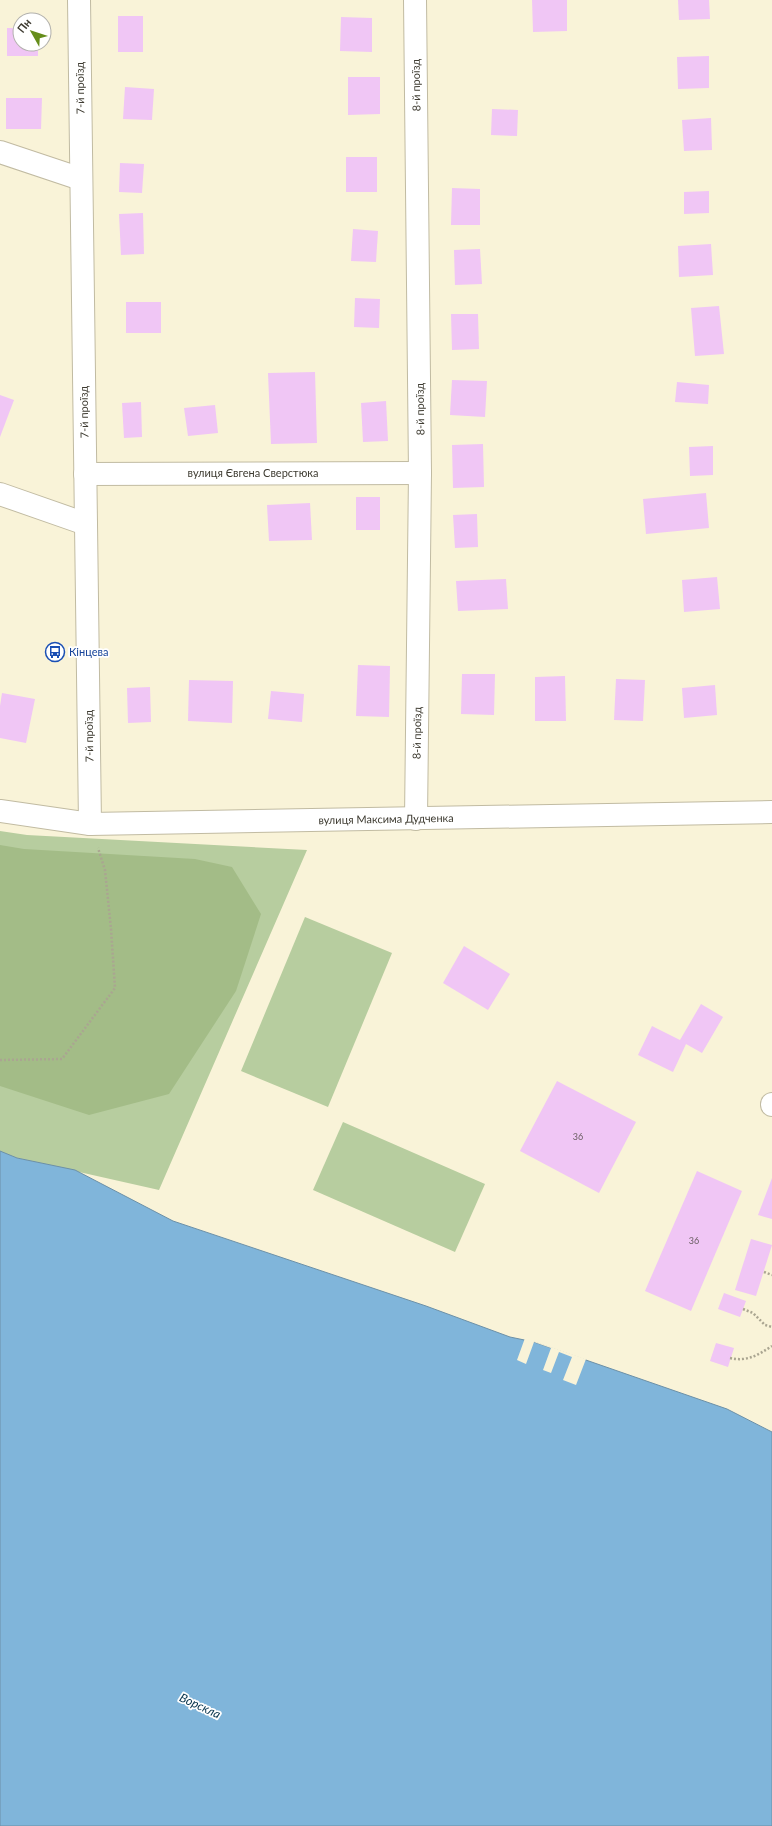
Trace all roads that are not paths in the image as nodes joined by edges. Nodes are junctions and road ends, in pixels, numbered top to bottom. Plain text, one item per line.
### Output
1 (79, 0) edge
2 (415, 0) edge
3 (0, 152) edge
4 (81, 180) junction
5 (420, 473) junction
6 (85, 474) junction
7 (0, 494) edge
8 (86, 524) junction
9 (0, 811) edge
10 (772, 812) edge
11 (416, 819) junction
12 (90, 824) junction

1 - 4 street, 7-й проїзд
2 - 5 street, 8-й проїзд
3 - 4 street
4 - 6 street, 7-й проїзд
5 - 6 street, вулиця Євгена Сверстюка
5 - 11 street, 8-й проїзд
6 - 8 street, 7-й проїзд
7 - 8 street
8 - 12 street, 7-й проїзд
9 - 12 street, вулиця Максима Дудченка
10 - 11 street, вулиця Максима Дудченка
11 - 12 street, вулиця Максима Дудченка

